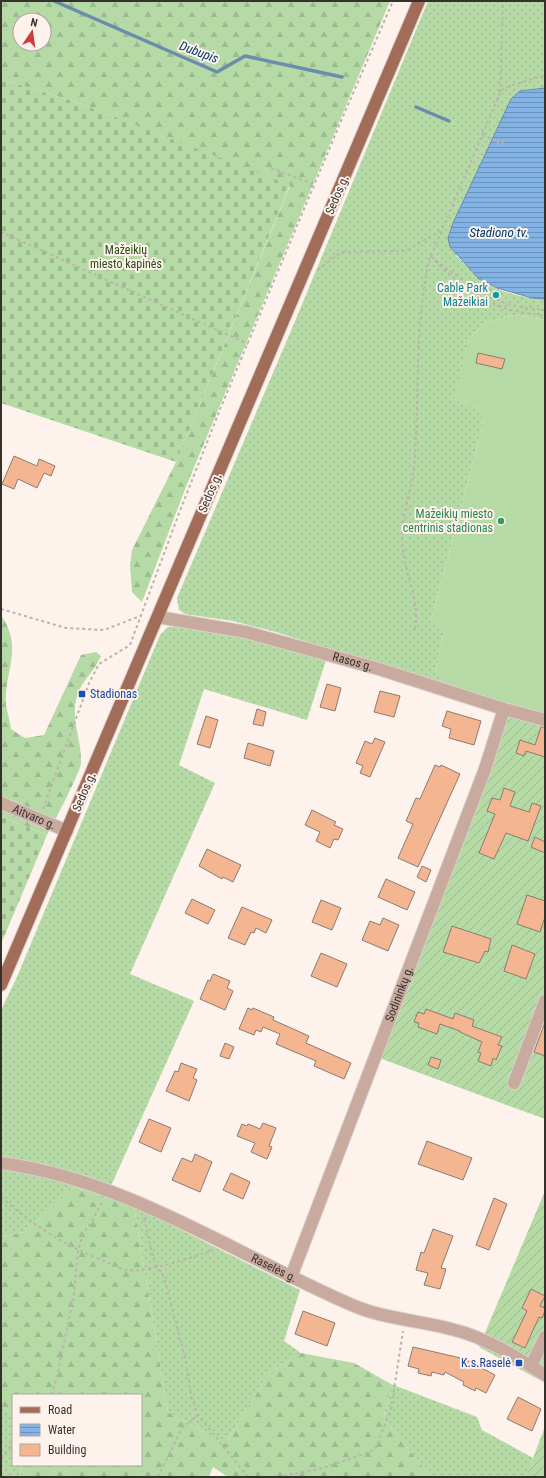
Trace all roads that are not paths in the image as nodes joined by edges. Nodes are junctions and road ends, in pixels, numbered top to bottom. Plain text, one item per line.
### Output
1 (419, 1) edge
2 (158, 617) junction
3 (504, 709) junction
4 (545, 720) edge
5 (1, 803) edge
6 (67, 831) junction
7 (1, 985) edge
8 (545, 1001) edge
9 (514, 1083) dead end
10 (1, 1163) edge
11 (291, 1276) junction
12 (545, 1337) edge
13 (531, 1366) junction
14 (545, 1374) edge

1 - 2 main road, Sedos g.
2 - 3 street, Rasos g.
2 - 6 main road, Sedos g.
3 - 4 street, Rasos g.
3 - 11 street, Sodininkų g.
5 - 6 street, Aitvaro g.
6 - 7 main road, Sedos g.
8 - 9 street
10 - 11 street, Raselės g.
11 - 13 street, Raselės g.
12 - 13 street
13 - 14 street, Raselės g.

